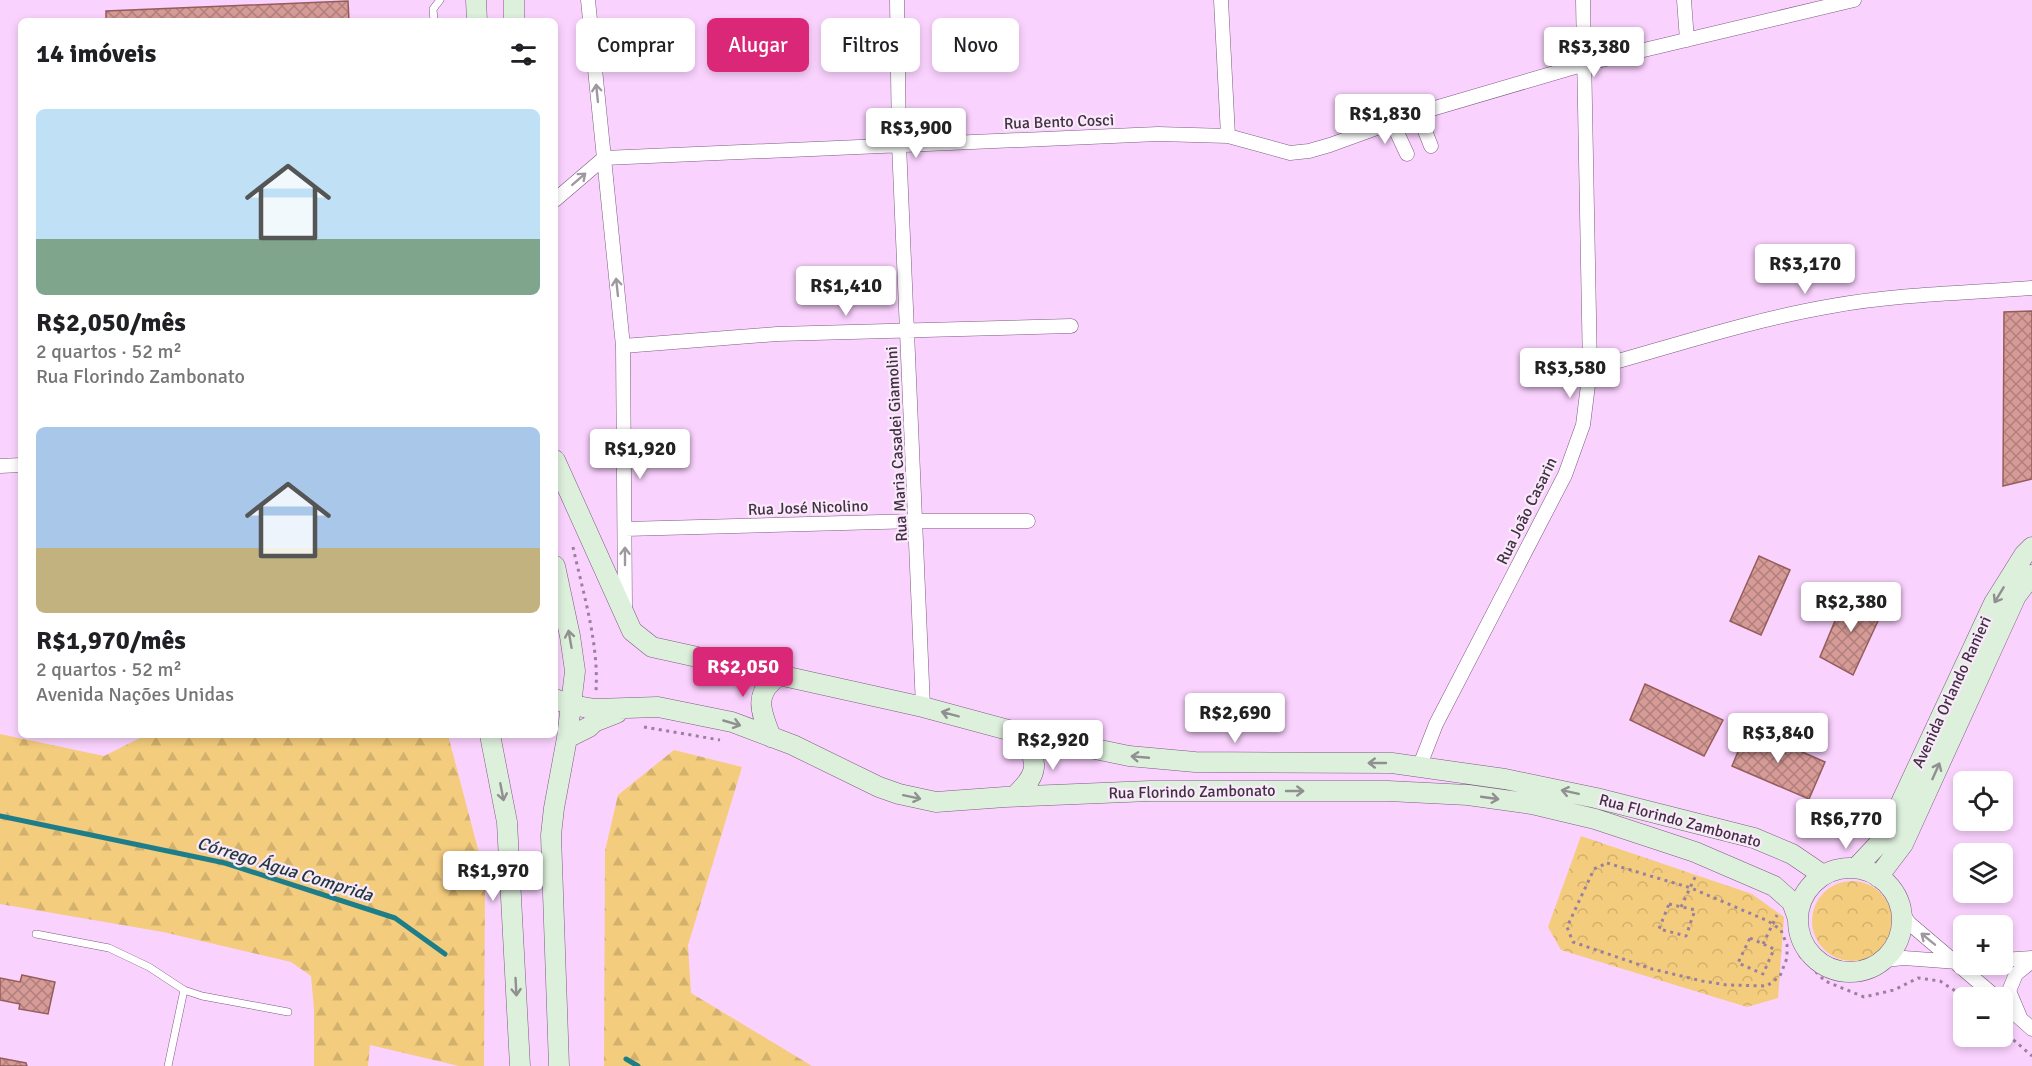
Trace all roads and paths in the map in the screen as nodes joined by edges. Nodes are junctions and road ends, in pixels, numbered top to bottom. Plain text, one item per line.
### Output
1 (440, 0) edge
2 (476, 0) edge
3 (514, 0) edge
4 (588, 0) edge
5 (897, 0) edge
6 (1221, 0) edge
7 (1583, 0) edge
8 (1684, 0) edge
9 (1854, 0) edge
10 (434, 18) edge
11 (477, 18) edge
12 (514, 18) edge
13 (1687, 40) junction
14 (1586, 64) junction
15 (1418, 113) junction
16 (1393, 124) junction
17 (1228, 136) junction
18 (899, 144) junction
19 (1431, 146) dead end
20 (1407, 154) dead end
21 (604, 158) junction
22 (558, 197) edge
23 (2032, 288) edge
24 (1071, 326) dead end
25 (908, 331) junction
26 (623, 346) junction
27 (1590, 369) junction
28 (18, 465) edge
29 (0, 466) edge
30 (558, 467) edge
31 (917, 521) junction
32 (1028, 521) dead end
33 (625, 530) junction
34 (573, 546) dead end
35 (2032, 547) edge
36 (2032, 575) edge
37 (558, 580) edge
38 (625, 614) junction
39 (575, 671) junction
40 (780, 675) junction
41 (558, 685) edge
42 (563, 702) edge
43 (658, 707) junction
44 (923, 707) junction
45 (595, 709) junction
46 (638, 726) dead end
47 (1023, 734) junction
48 (771, 737) junction
49 (491, 738) edge
50 (567, 738) junction
51 (721, 740) dead end
52 (1420, 765) junction
53 (1015, 796) junction
54 (1856, 868) junction
55 (1699, 869) dead end
56 (1823, 875) junction
57 (1878, 877) junction
58 (1691, 888) junction
59 (1681, 907) junction
60 (1902, 913) junction
61 (1772, 924) junction
62 (1793, 924) junction
63 (36, 934) dead end
64 (1763, 944) junction
65 (1953, 957) edge
66 (2032, 959) edge
67 (1884, 960) junction
68 (2013, 960) edge
69 (1953, 962) edge
70 (1973, 975) edge
71 (1986, 987) edge
72 (184, 990) junction
73 (1953, 990) edge
74 (2013, 1011) edge
75 (288, 1012) dead end
76 (2020, 1017) junction
77 (2032, 1029) edge
78 (2013, 1040) edge
79 (2032, 1056) edge
80 (168, 1066) edge
81 (520, 1066) edge
82 (559, 1066) edge

1 - 10 lane
2 - 11 main road
3 - 12 main road
21 -> 4 street
5 - 18 street, Rua Maria Casadei Giamolini
6 - 17 street
7 - 14 street, Rua João Casarin
8 - 13 street
9 - 13 street, Rua Bento Cosci
13 - 14 street, Rua Bento Cosci
14 - 15 street, Rua Bento Cosci
14 - 27 street, Rua João Casarin
15 - 16 street, Rua Bento Cosci
15 - 19 street
16 - 17 street, Rua Bento Cosci
16 - 20 street
17 - 18 street, Rua Bento Cosci
18 - 21 street, Rua Bento Cosci
18 - 25 street, Rua Maria Casadei Giamolini
22 -> 21 street
26 -> 21 street
23 - 27 street
24 - 25 street
25 - 26 street
25 - 31 street, Rua Maria Casadei Giamolini
26 - 33 street
27 - 52 street, Rua João Casarin
28 - 29 street
30 - 38 main road, Rua Florindo Zambonato
31 - 32 street, Rua José Nicolino
31 - 33 street, Rua José Nicolino
31 - 44 street, Rua Maria Casadei Giamolini
38 -> 33 street
34 - 45 path
35 -> 54 main road, Avenida Orlando Ranieri
57 -> 36 main road, Avenida Orlando Ranieri
39 -> 37 main road
38 - 40 main road, Rua Florindo Zambonato
39 - 41 main road
39 - 42 main road
40 - 44 main road, Rua Florindo Zambonato
40 - 48 main road
42 - 45 main road, Rua Florindo Zambonato
42 - 50 main road
43 - 45 main road, Rua Florindo Zambonato
43 -> 48 main road, Rua Florindo Zambonato
43 - 50 main road
47 -> 44 main road, Rua Florindo Zambonato
46 - 51 path
52 -> 47 main road, Rua Florindo Zambonato
47 - 53 main road
48 -> 53 main road, Rua Florindo Zambonato
49 -> 81 main road
50 - 82 main road
56 -> 52 main road, Rua Florindo Zambonato
53 -> 62 main road, Rua Florindo Zambonato
54 - 56 main road
54 - 57 main road
55 - 58 path
56 - 62 main road
57 - 60 main road
58 - 59 path
58 - 61 path
58 - 61 path
59 - 59 path
65 -> 60 street
60 - 67 main road
61 - 64 path
62 - 67 main road
62 - 73 path
63 - 72 lane
64 - 64 path
66 - 68 street
66 - 76 street
67 - 69 street
70 - 71 street
72 - 75 lane
72 - 80 lane
74 - 76 street
76 - 77 street
78 - 79 path

